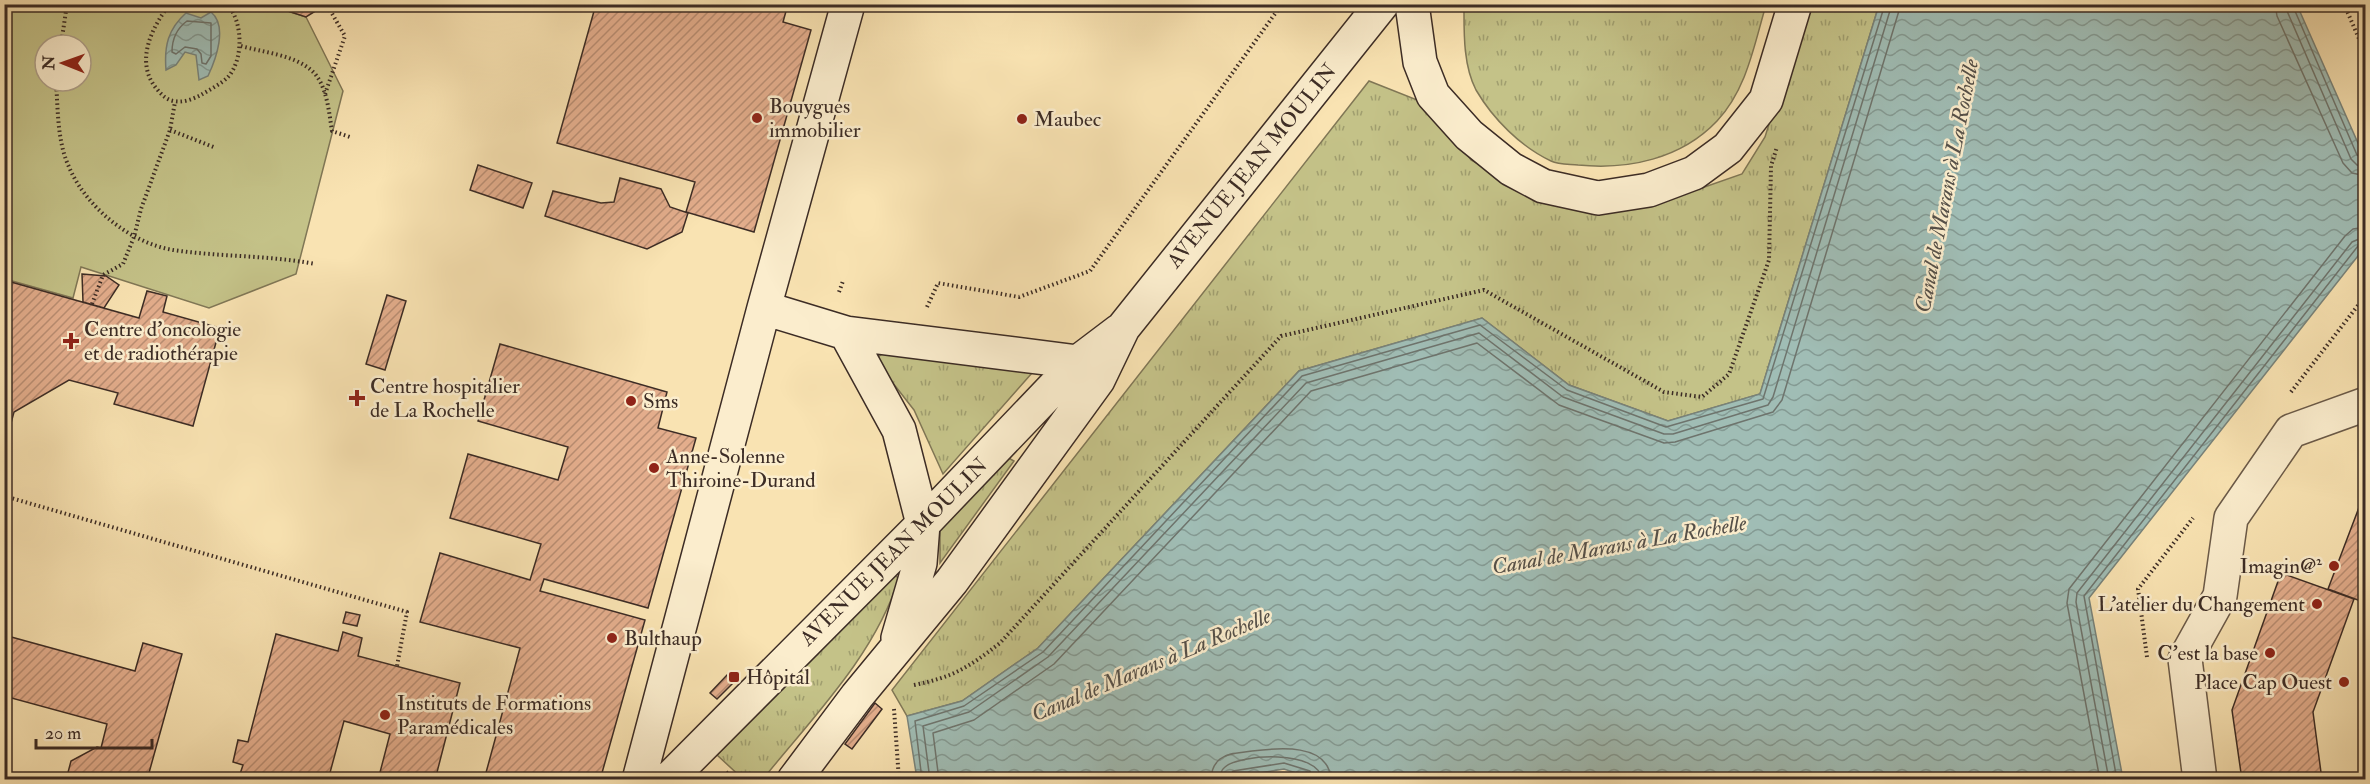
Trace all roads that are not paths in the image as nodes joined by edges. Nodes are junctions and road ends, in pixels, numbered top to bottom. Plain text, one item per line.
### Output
1 (848, 4) edge
2 (1382, 4) edge
3 (1412, 4) edge
4 (1795, 4) edge
5 (764, 309) junction
6 (1122, 328) junction
7 (846, 333) junction
8 (1078, 362) junction
9 (2366, 405) edge
10 (923, 524) junction
11 (894, 651) junction
12 (639, 780) edge
13 (668, 780) edge
14 (794, 780) edge
15 (2200, 780) edge

1 - 5 main road
2 - 6 main road, AVENUE JEAN MOULIN
3 - 4 main road
5 - 7 main road
5 - 12 main road
6 - 8 main road, AVENUE JEAN MOULIN
6 - 11 main road, AVENUE JEAN MOULIN
7 - 8 main road
7 - 10 main road
8 - 10 main road, AVENUE JEAN MOULIN
9 - 15 main road
10 - 11 main road
10 - 13 main road, AVENUE JEAN MOULIN
11 - 14 main road, AVENUE JEAN MOULIN

